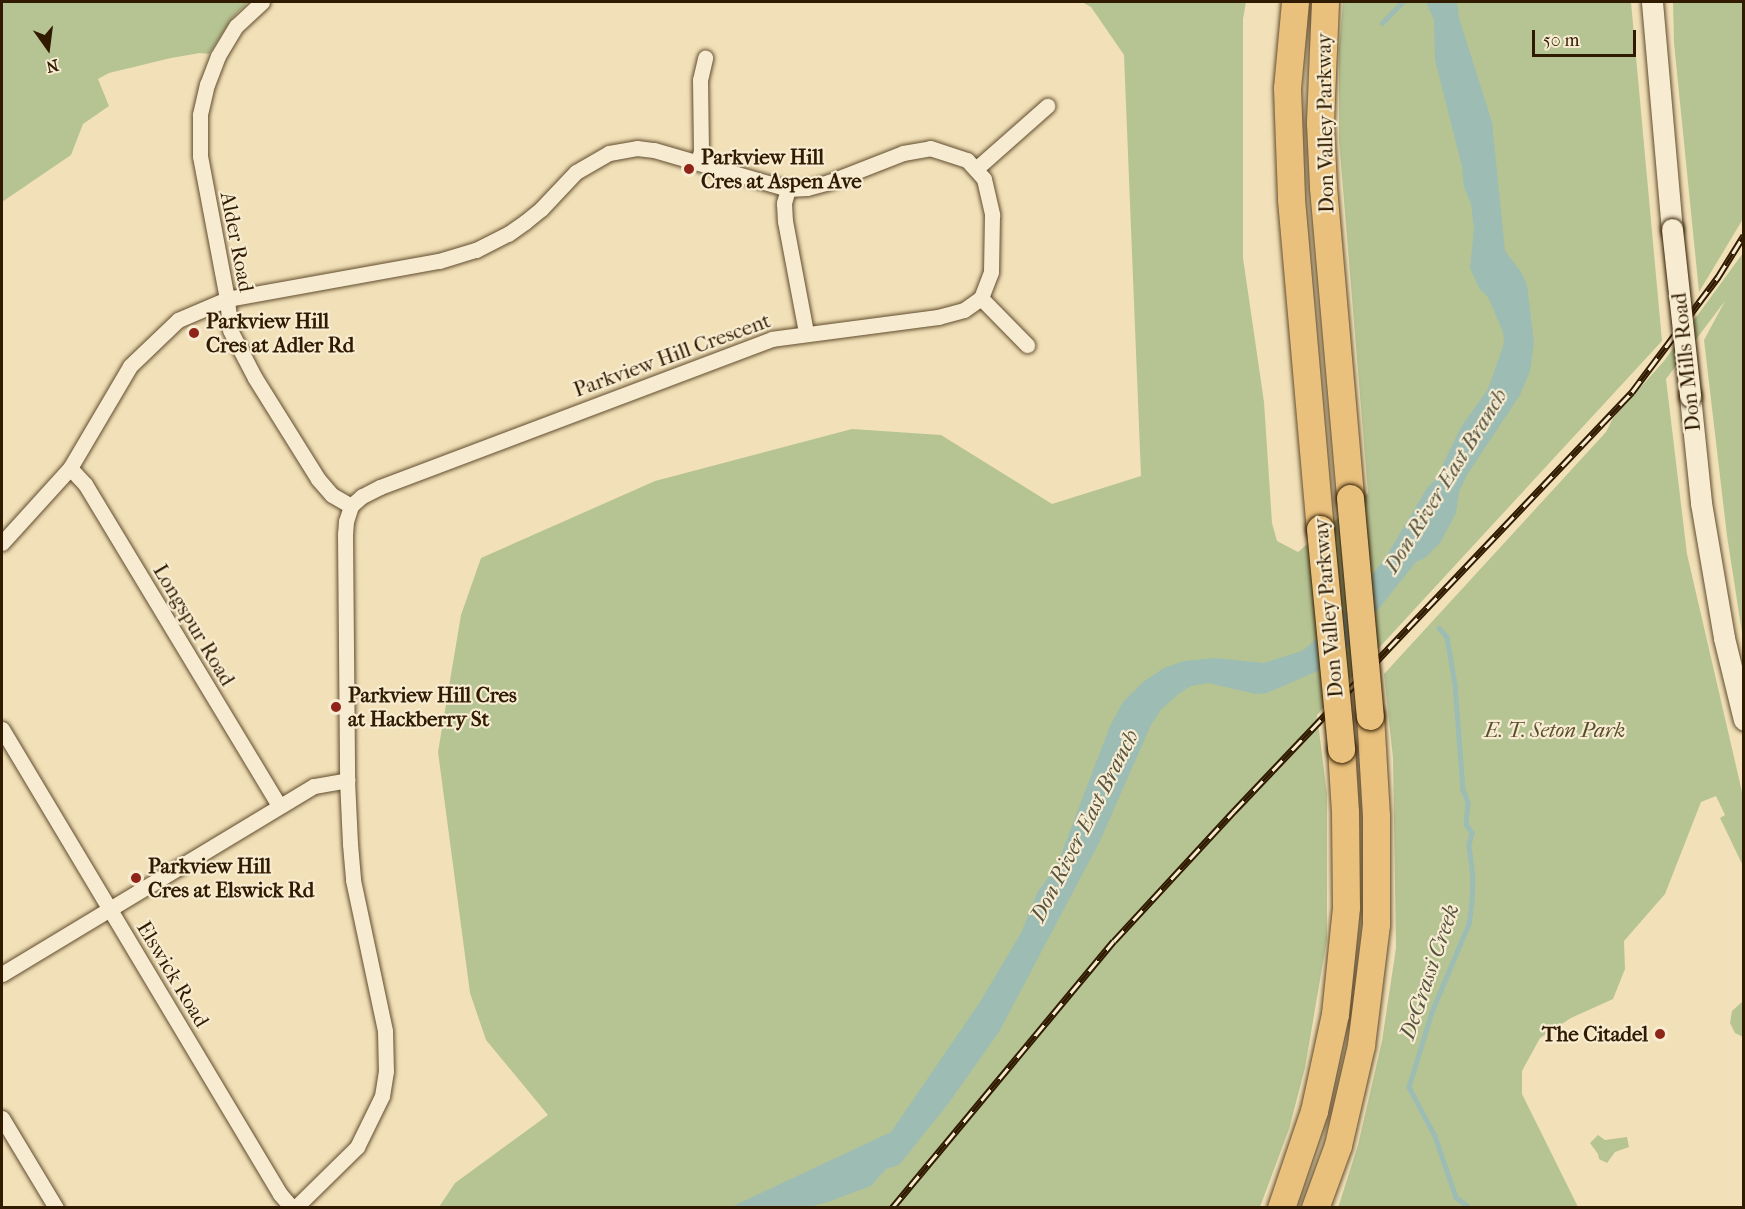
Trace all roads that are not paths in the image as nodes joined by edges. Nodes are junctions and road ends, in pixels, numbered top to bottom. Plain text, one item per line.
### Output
1 (262, 2) edge
2 (1295, 2) edge
3 (1325, 2) edge
4 (1652, 2) edge
5 (705, 58) dead end
6 (1047, 106) dead end
7 (698, 162) junction
8 (977, 168) junction
9 (788, 189) junction
10 (981, 298) junction
11 (227, 299) junction
12 (806, 332) junction
13 (1027, 345) dead end
14 (70, 468) junction
15 (351, 506) junction
16 (2, 543) edge
17 (1743, 720) edge
18 (2, 729) edge
19 (346, 780) junction
20 (279, 806) junction
21 (110, 908) junction
22 (2, 974) edge
23 (2, 1118) edge
24 (56, 1208) edge
25 (294, 1208) edge
26 (1281, 1208) edge
27 (1315, 1208) edge

1 - 11 street, Alder Road
2 - 26 highway, Don Valley Parkway, bridge
3 - 27 highway, Don Valley Parkway, bridge
4 - 17 main road, Don Mills Road, bridge
5 - 7 street
6 - 8 street
7 - 9 street
7 - 11 street
8 - 9 street
8 - 10 street
9 - 12 street
10 - 12 street, Parkview Hill Crescent
10 - 13 street
11 - 14 street
11 - 15 street, Alder Road
12 - 15 street, Parkview Hill Crescent
14 - 16 street
14 - 20 street, Longspur Road
15 - 19 street
18 - 21 street, Elswick Road
19 - 20 street
19 - 25 street
20 - 21 street
21 - 22 street
21 - 25 street, Elswick Road
23 - 24 street

